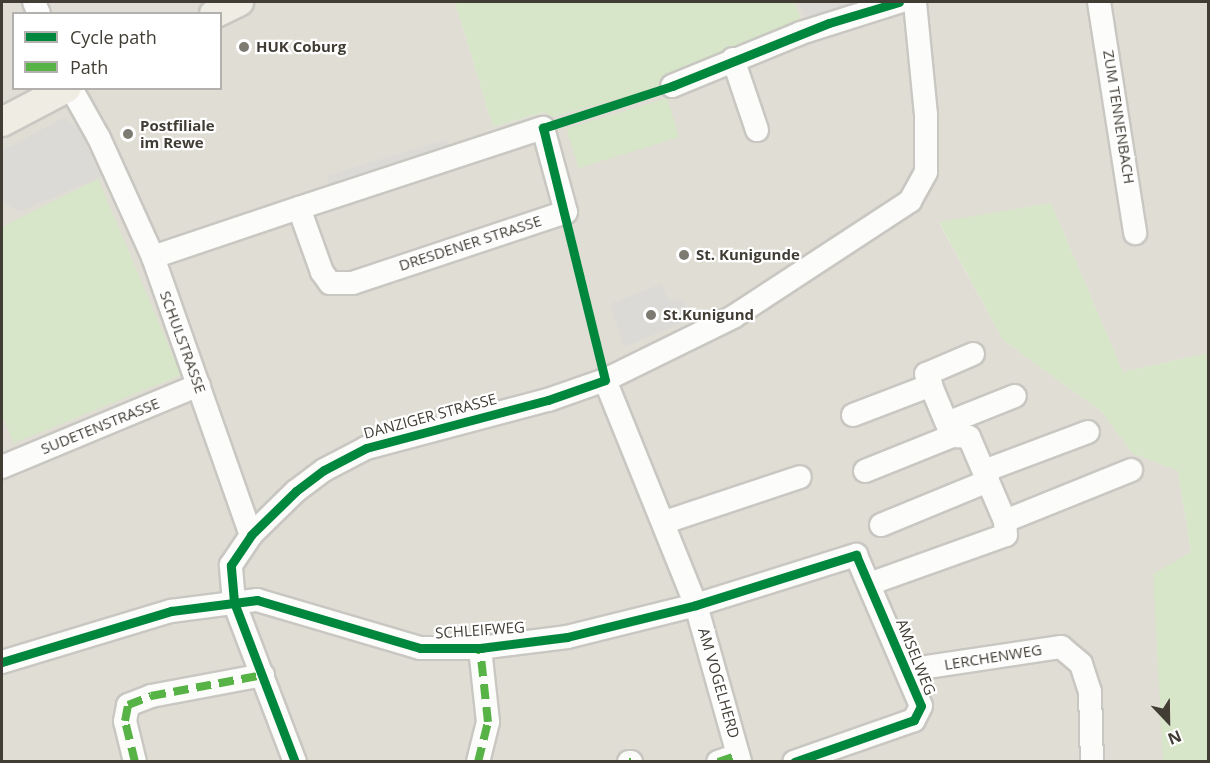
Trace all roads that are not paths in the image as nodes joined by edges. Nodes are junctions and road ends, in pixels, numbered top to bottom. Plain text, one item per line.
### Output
1 (239, 2) edge
2 (899, 2) edge
3 (915, 2) edge
4 (1099, 2) edge
5 (218, 12) edge
6 (733, 60) junction
7 (672, 86) dead end
8 (63, 90) edge
9 (72, 90) edge
10 (2, 122) edge
11 (757, 130) dead end
12 (299, 208) junction
13 (1135, 233) dead end
14 (153, 257) junction
15 (973, 354) dead end
16 (605, 380) junction
17 (199, 385) junction
18 (931, 385) junction
19 (1015, 396) dead end
20 (853, 415) dead end
21 (949, 430) junction
22 (1088, 432) dead end
23 (2, 467) edge
24 (1131, 470) dead end
25 (865, 471) dead end
26 (986, 476) junction
27 (800, 477) dead end
28 (1005, 521) junction
29 (665, 522) junction
30 (881, 525) dead end
31 (251, 535) junction
32 (856, 555) joint
33 (869, 584) junction
34 (234, 602) junction
35 (696, 605) junction
36 (480, 648) junction
37 (2, 662) edge
38 (907, 670) junction
39 (263, 675) junction
40 (732, 759) edge
41 (135, 762) edge
42 (296, 762) edge
43 (478, 762) edge
44 (794, 762) edge
45 (1092, 762) edge

1 - 5 main road
2 - 6 street
3 - 16 street, DANZIGER STRASSE
4 - 13 street, ZUM TENNENBACH
6 - 7 street
6 - 11 street
8 - 10 main road
9 - 14 street, SCHULSTRASSE
12 - 12 street, DRESDENER STRASSE
12 - 14 street, DRESDENER STRASSE
14 - 17 street, SCHULSTRASSE
15 - 18 street
16 - 29 street, AM VOGELHERD
16 - 31 street, DANZIGER STRASSE
17 - 23 street, SUDETENSTRASSE
17 - 31 street, SCHULSTRASSE
18 - 20 street
18 - 21 street
19 - 21 street
21 - 25 street
21 - 26 street
22 - 26 street
24 - 28 street
26 - 28 street
26 - 30 street
27 - 29 street
28 - 33 street
29 - 35 street, AM VOGELHERD
31 - 34 street
32 - 33 street, AMSELWEG
32 - 35 street, SCHLEIFWEG
33 - 38 street, AMSELWEG
34 - 36 street, SCHLEIFWEG
34 - 37 street, SCHLEIFWEG
34 - 39 street
35 - 36 street, SCHLEIFWEG
35 - 40 street, AM VOGELHERD
36 - 43 street
38 - 44 street, AMSELWEG
38 - 45 street, LERCHENWEG
39 - 41 street
39 - 42 street

